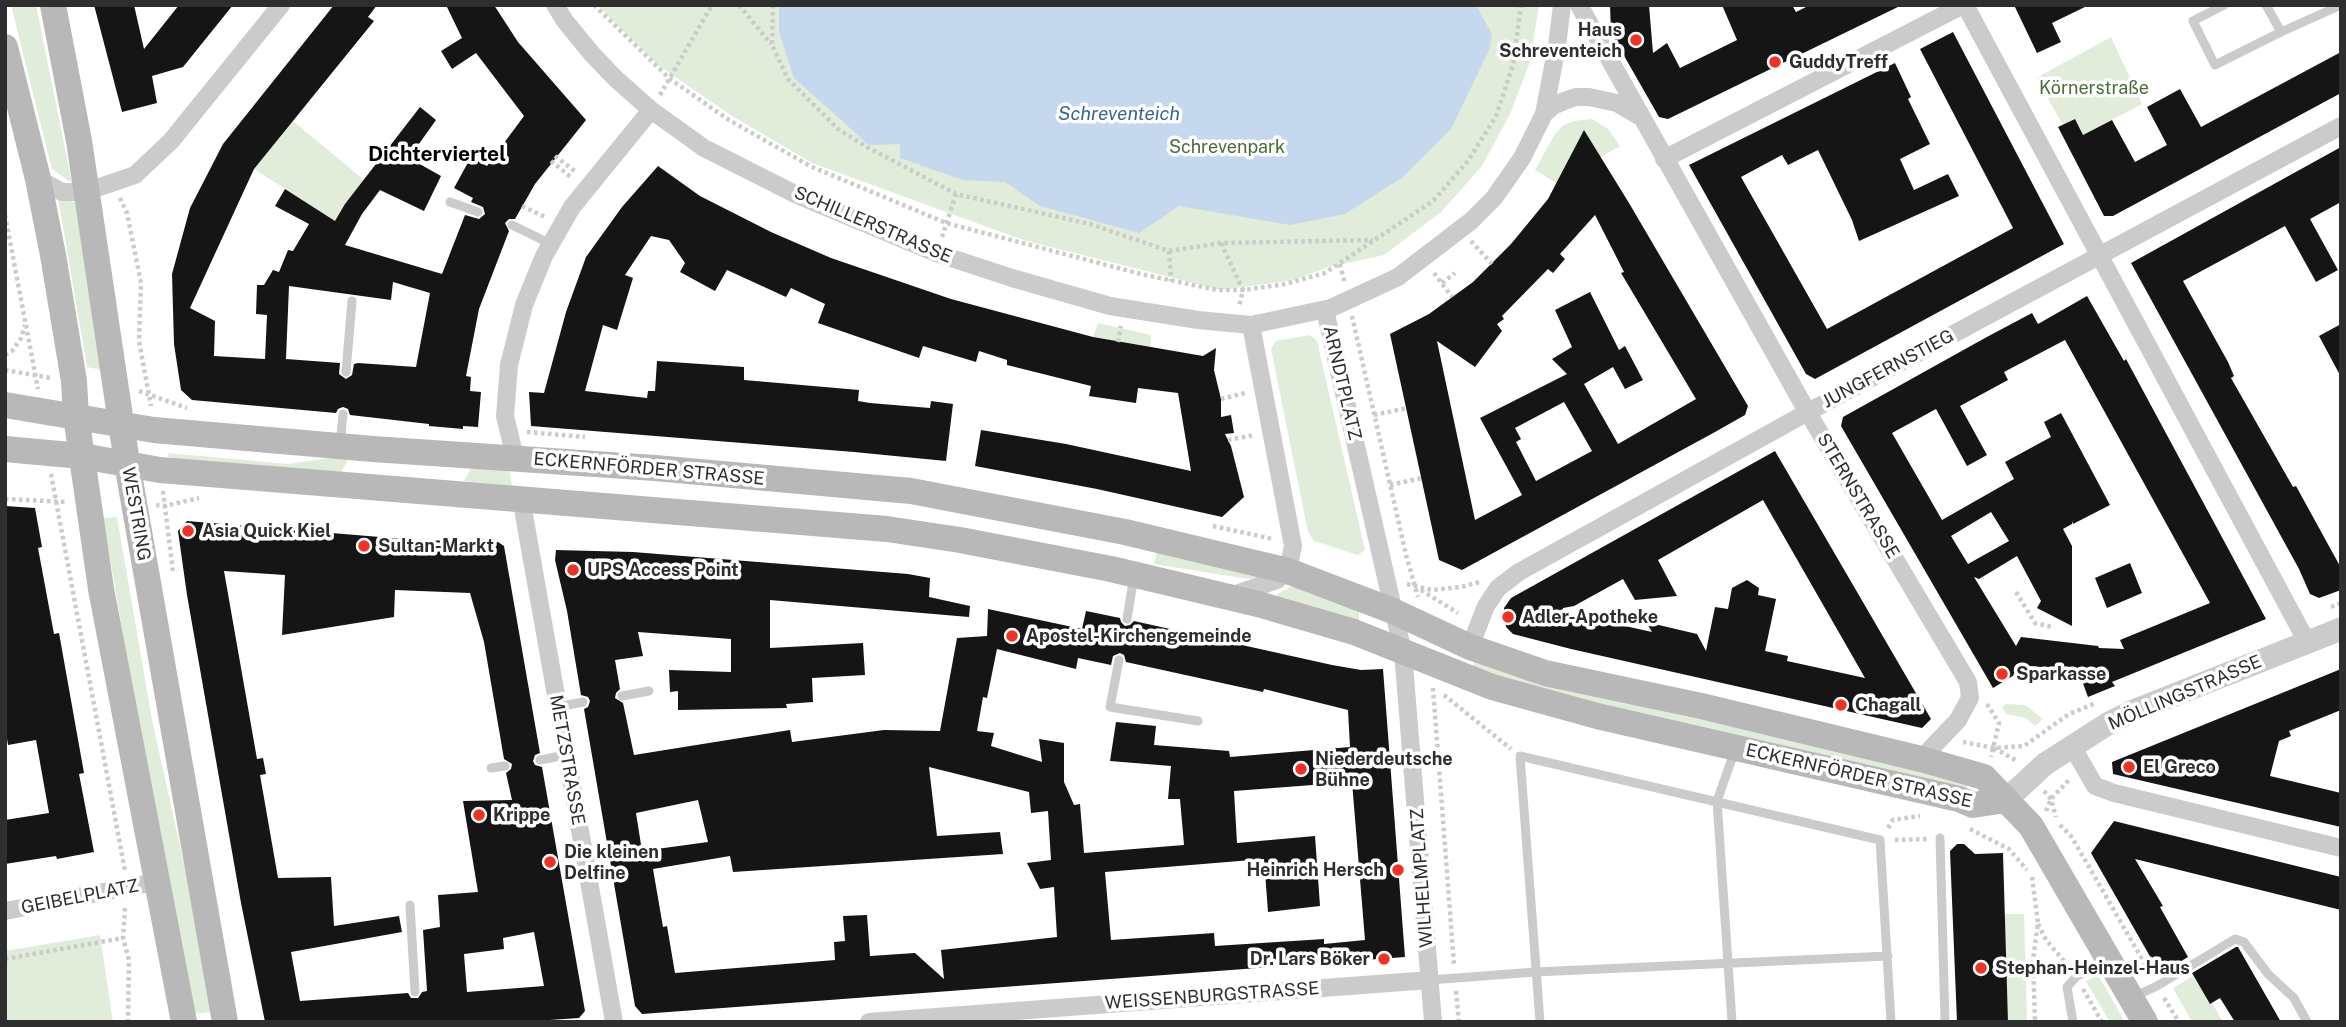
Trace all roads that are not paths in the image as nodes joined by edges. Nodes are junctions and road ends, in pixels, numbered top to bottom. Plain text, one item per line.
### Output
1 (53, 5) edge
2 (281, 5) edge
3 (555, 5) edge
4 (1562, 5) edge
5 (1579, 5) edge
6 (1964, 5) edge
7 (2224, 5) edge
8 (2266, 5) edge
9 (2341, 5) edge
10 (2281, 32) junction
11 (5, 47) edge
12 (651, 110) junction
13 (1544, 114) junction
14 (1641, 117) junction
15 (2341, 126) edge
16 (1664, 159) junction
17 (38, 179) junction
18 (85, 192) junction
19 (450, 202) dead end
20 (478, 212) dead end
21 (512, 225) dead end
22 (551, 244) junction
23 (2100, 255) junction
24 (352, 301) dead end
25 (1325, 310) junction
26 (1251, 325) junction
27 (346, 372) dead end
28 (5, 405) edge
29 (1808, 412) junction
30 (343, 414) dead end
31 (76, 416) junction
32 (122, 425) junction
33 (340, 447) junction
34 (5, 449) edge
35 (82, 456) junction
36 (514, 457) junction
37 (127, 463) junction
38 (521, 498) junction
39 (1287, 571) junction
40 (1134, 574) junction
41 (1227, 597) junction
42 (1393, 611) junction
43 (1127, 619) dead end
44 (2341, 629) edge
45 (1474, 636) junction
46 (2307, 642) junction
47 (1119, 660) dead end
48 (1405, 662) junction
49 (649, 691) dead end
50 (622, 696) dead end
51 (583, 702) dead end
52 (557, 707) junction
53 (1198, 721) dead end
54 (2072, 746) junction
55 (1735, 748) junction
56 (566, 755) junction
57 (1921, 759) junction
58 (540, 760) dead end
59 (505, 766) dead end
60 (491, 768) dead end
61 (2006, 800) junction
62 (1717, 801) junction
63 (1940, 838) road end
64 (2341, 848) edge
65 (155, 883) junction
66 (410, 905) dead end
67 (5, 911) edge
68 (1888, 956) junction
69 (2108, 958) junction
70 (1728, 962) junction
71 (1535, 972) junction
72 (1430, 980) junction
73 (415, 992) dead end
74 (2131, 998) junction
75 (1029, 1015) edge
76 (184, 1022) edge
77 (225, 1022) edge
78 (614, 1022) edge
79 (869, 1022) edge
80 (1433, 1022) edge
81 (1539, 1022) edge
82 (1732, 1022) edge
83 (1891, 1022) edge
84 (1945, 1022) edge
85 (2073, 1022) edge
86 (2145, 1022) edge
87 (2307, 1022) edge

1 - 18 main road, WESTRING
2 - 18 street
3 - 12 street, SCHILLERSTRASSE
4 - 13 street
5 - 14 street, STERNSTRASSE
6 - 16 street
6 - 23 street
7 - 10 lane
8 - 10 lane
9 - 10 lane
11 - 17 main road
12 - 22 street
12 - 26 street, SCHILLERSTRASSE
13 - 14 street
13 - 25 street
14 - 16 street, STERNSTRASSE
15 - 23 street, JUNGFERNSTIEG
16 - 29 street, STERNSTRASSE
17 - 18 street
17 - 31 main road
18 - 32 main road, WESTRING
19 - 20 lane
21 - 22 lane
22 - 36 street
23 - 29 street, JUNGFERNSTIEG
23 - 46 street
24 - 27 lane
25 - 26 street, ARNDTPLATZ
25 - 42 street, ARNDTPLATZ
26 - 39 street
28 - 31 main road, ECKERNFÖRDER STRASSE
29 - 45 street, JUNGFERNSTIEG
29 - 57 street, STERNSTRASSE
30 - 33 lane
31 - 32 main road, ECKERNFÖRDER STRASSE
31 - 35 main road
32 - 33 main road, ECKERNFÖRDER STRASSE
32 - 37 main road, WESTRING
33 - 36 main road, ECKERNFÖRDER STRASSE
34 - 35 main road, ECKERNFÖRDER STRASSE
35 - 37 main road, ECKERNFÖRDER STRASSE
35 - 65 main road
36 - 39 main road, ECKERNFÖRDER STRASSE
37 - 38 main road, ECKERNFÖRDER STRASSE
37 - 77 main road, WESTRING
38 - 40 main road, ECKERNFÖRDER STRASSE
38 - 52 street, METZSTRASSE
39 - 41 street
39 - 42 main road, ECKERNFÖRDER STRASSE
40 - 41 main road, ECKERNFÖRDER STRASSE
40 - 43 lane
41 - 48 main road, ECKERNFÖRDER STRASSE
42 - 45 main road, ECKERNFÖRDER STRASSE
42 - 48 street, WILHELMPLATZ
44 - 46 street, MÖLLINGSTRASSE
45 - 57 main road, ECKERNFÖRDER STRASSE
46 - 54 street, MÖLLINGSTRASSE
47 - 53 lane
48 - 55 main road, ECKERNFÖRDER STRASSE
48 - 72 street, WILHELMPLATZ
49 - 50 lane
51 - 52 lane
52 - 56 street, METZSTRASSE
54 - 61 street, MÖLLINGSTRASSE
54 - 64 street
55 - 61 main road, ECKERNFÖRDER STRASSE
55 - 62 lane
56 - 58 lane
56 - 78 street, METZSTRASSE
57 - 61 main road, ECKERNFÖRDER STRASSE
59 - 60 lane
61 - 69 main road
62 - 68 lane
62 - 70 lane
62 - 71 lane
63 - 84 lane
65 - 67 street, GEIBELPLATZ
65 - 76 main road
66 - 73 lane
68 - 70 lane
68 - 83 lane
69 - 74 main road
69 - 85 lane
70 - 71 lane
70 - 82 lane
71 - 72 lane
71 - 81 lane
72 - 75 street, WEISSENBURGSTRASSE
72 - 80 street, WILHELMPLATZ
74 - 86 main road
74 - 87 lane
75 - 79 street, WEISSENBURGSTRASSE

